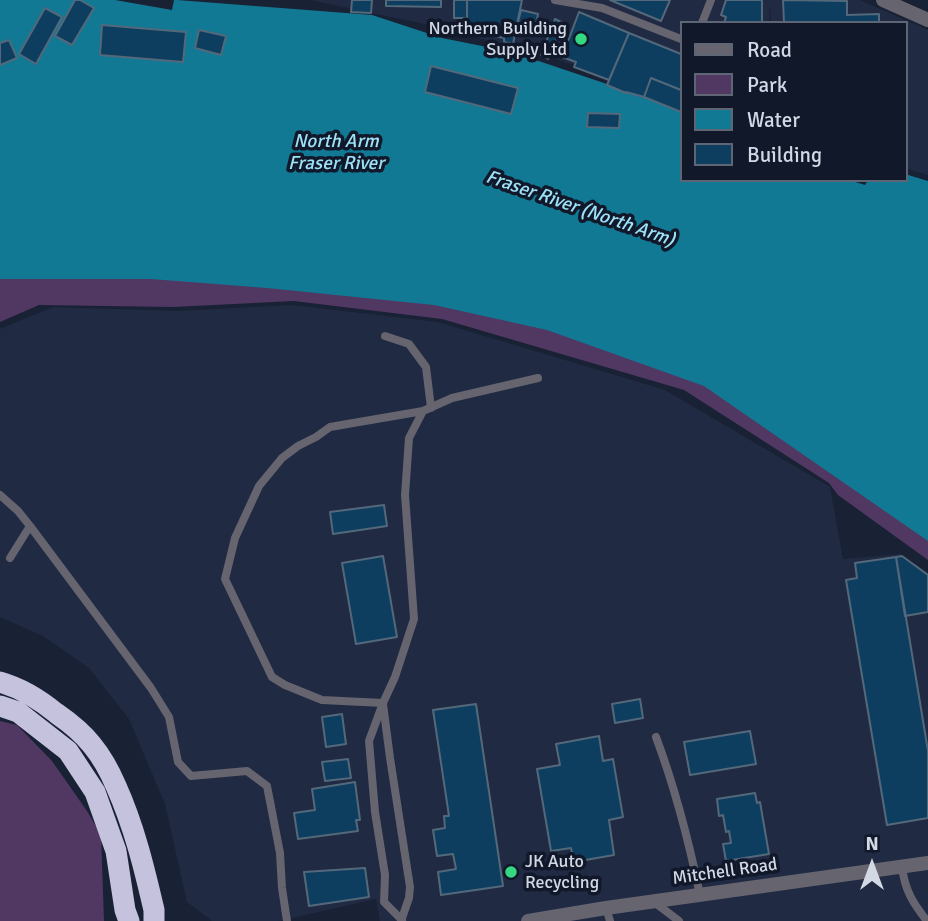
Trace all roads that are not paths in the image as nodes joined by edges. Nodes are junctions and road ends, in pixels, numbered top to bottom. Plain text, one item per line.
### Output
1 (555, 0) edge
2 (711, 0) edge
3 (889, 1) edge
4 (928, 20) edge
5 (703, 21) edge
6 (680, 39) edge
7 (385, 336) dead end
8 (538, 378) dead end
9 (427, 410) junction
10 (0, 495) edge
11 (30, 526) junction
12 (10, 558) dead end
13 (0, 682) edge
14 (383, 703) junction
15 (0, 706) edge
16 (656, 737) dead end
17 (928, 863) edge
18 (902, 867) junction
19 (701, 895) junction
20 (654, 902) junction
21 (608, 915) edge
22 (126, 917) edge
23 (157, 917) edge
24 (401, 920) edge
25 (287, 921) edge
26 (528, 921) edge
27 (679, 921) edge
28 (927, 921) edge

1 - 6 lane
2 - 5 lane
3 - 4 street
7 - 9 lane
8 - 9 lane
9 - 14 lane
9 - 14 lane
10 - 11 lane
11 - 12 lane
11 - 25 lane
13 - 23 highway
14 - 24 lane
14 - 24 lane
15 - 22 highway
16 - 19 lane
17 - 18 street, Mitchell Road
18 - 19 street, Mitchell Road
18 - 28 lane
19 - 20 street, Mitchell Road
20 - 21 street, Mitchell Road
20 - 27 lane
21 - 26 street, Mitchell Road

